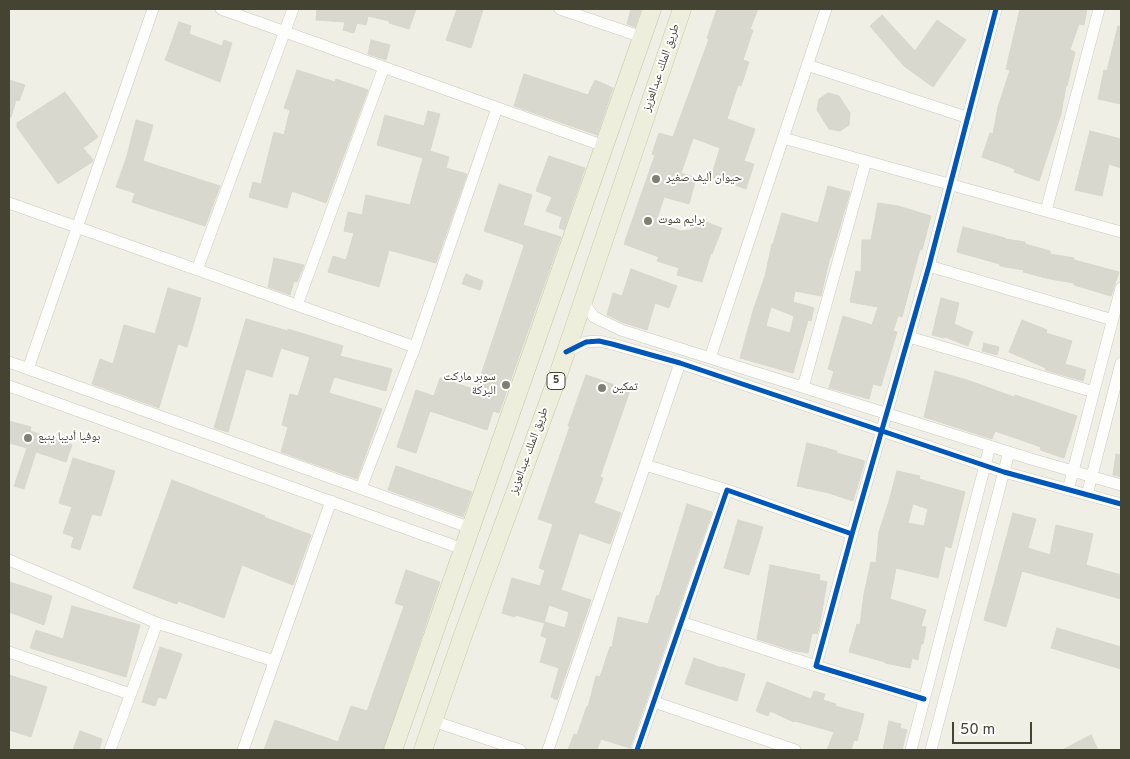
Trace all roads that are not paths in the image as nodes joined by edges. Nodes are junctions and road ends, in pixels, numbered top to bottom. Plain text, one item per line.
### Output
1 (153, 9) edge
2 (221, 9) edge
3 (293, 9) edge
4 (560, 9) edge
5 (652, 9) edge
6 (682, 9) edge
7 (826, 9) edge
8 (996, 9) edge
9 (1100, 9) edge
10 (285, 32) junction
11 (642, 37) junction
12 (807, 65) junction
13 (384, 67) junction
14 (497, 108) junction
15 (969, 118) junction
16 (783, 138) junction
17 (604, 146) junction
18 (866, 161) junction
19 (950, 184) junction
20 (9, 203) edge
21 (1046, 211) junction
22 (77, 227) junction
23 (1121, 232) edge
24 (929, 266) junction
25 (197, 270) junction
26 (1121, 288) edge
27 (584, 298) junction
28 (297, 306) junction
29 (1113, 320) junction
30 (612, 326) junction
31 (909, 337) junction
32 (606, 342) junction
33 (414, 347) junction
34 (566, 352) junction
35 (710, 358) junction
36 (9, 362) edge
37 (680, 363) junction
38 (1121, 363) edge
39 (28, 369) junction
40 (9, 386) edge
41 (803, 387) junction
42 (1094, 392) junction
43 (887, 414) junction
44 (882, 432) junction
45 (990, 446) junction
46 (1010, 452) junction
47 (645, 465) junction
48 (984, 466) junction
49 (1073, 471) junction
50 (1004, 472) junction
51 (1092, 476) junction
52 (1121, 485) edge
53 (361, 488) junction
54 (727, 490) junction
55 (1068, 490) junction
56 (1088, 495) junction
57 (331, 501) junction
58 (1121, 504) edge
59 (471, 528) junction
60 (852, 534) junction
61 (463, 549) junction
62 (9, 560) edge
63 (681, 622) junction
64 (157, 623) junction
65 (9, 652) edge
66 (274, 661) junction
67 (816, 666) junction
68 (130, 694) junction
69 (924, 700) junction
70 (654, 702) junction
71 (433, 720) junction
72 (110, 750) edge
73 (243, 750) edge
74 (393, 750) edge
75 (423, 750) edge
76 (520, 750) edge
77 (548, 750) edge
78 (637, 750) edge
79 (794, 750) edge
80 (911, 750) edge
81 (931, 750) edge

1 - 22 street
2 - 10 street
3 - 10 street
4 - 11 street
5 - 11 highway
6 - 27 highway, طريق الملك عبدالعزيز / 5
7 - 12 street
8 - 15 street
9 - 21 street
10 - 13 street
10 - 25 street
11 - 17 highway
12 - 15 street
12 - 16 street
13 - 14 street
13 - 28 street
14 - 17 street
14 - 33 street
15 - 19 street
16 - 18 street
16 - 35 street
17 - 59 highway
18 - 19 street
18 - 41 street
19 - 21 street
19 - 24 street
20 - 22 street
21 - 23 street
22 - 25 street
22 - 39 street
24 - 29 street
24 - 31 street
25 - 28 street
26 - 29 street
27 - 30 street
27 - 34 highway, طريق الملك عبدالعزيز / 5
28 - 33 street
29 - 42 street
30 - 32 street
30 - 35 street
31 - 42 street
31 - 43 street
32 - 34 street
32 - 37 street
33 - 53 street
34 - 71 highway, طريق الملك عبدالعزيز / 5
35 - 41 street
36 - 39 street
37 - 44 street
37 - 47 street
38 - 51 street
39 - 53 street
40 - 57 street
41 - 43 street
42 - 49 street
43 - 44 street
43 - 45 street
44 - 48 street
44 - 60 street
45 - 46 street
45 - 48 street
46 - 49 street
46 - 50 street
47 - 54 street
47 - 77 street
48 - 50 street
48 - 69 street
49 - 51 street
49 - 55 street
50 - 55 street
50 - 81 street
51 - 52 street
51 - 56 street
53 - 59 street
54 - 60 street
54 - 63 street
55 - 56 street
56 - 58 street
57 - 61 street
57 - 66 street
59 - 61 highway
60 - 67 street
61 - 74 highway
62 - 64 street
63 - 67 street
63 - 70 street
64 - 66 street
64 - 68 street
65 - 68 street
66 - 73 street
67 - 69 street
68 - 72 street
69 - 80 street
70 - 78 street
70 - 79 street
71 - 75 highway, طريق الملك عبدالعزيز / 5
71 - 76 street

